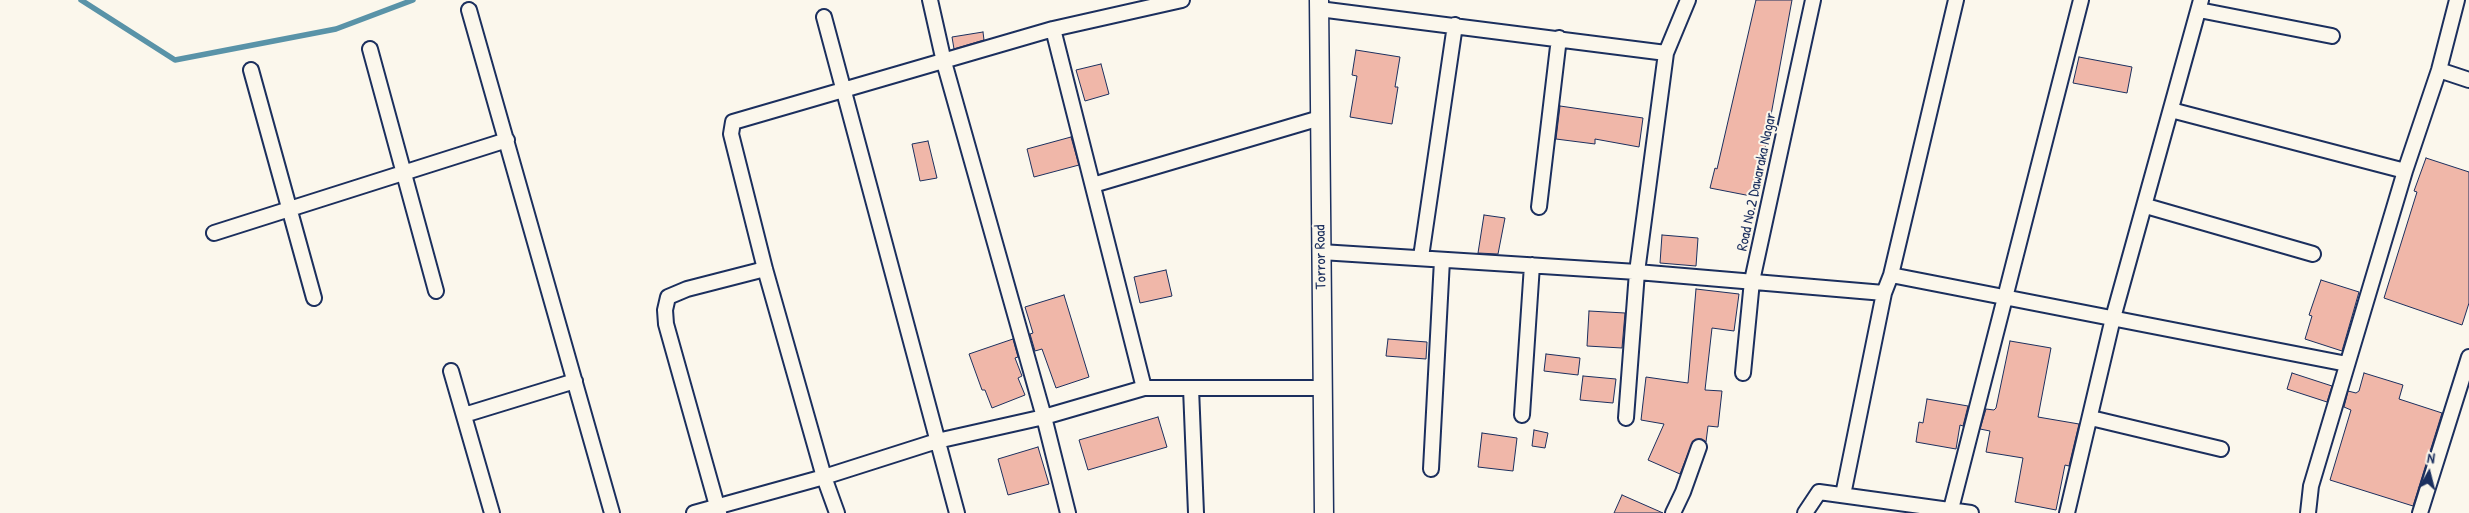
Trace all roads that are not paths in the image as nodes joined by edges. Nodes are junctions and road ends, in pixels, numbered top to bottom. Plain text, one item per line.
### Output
1 (930, 0) edge
2 (1182, 0) edge
3 (1688, 0) edge
4 (1813, 0) edge
5 (1956, 0) edge
6 (2081, 0) edge
7 (2457, 0) edge
8 (1319, 4) edge
9 (2200, 5) edge
10 (469, 10) dead end
11 (824, 16) dead end
12 (1455, 24) junction
13 (1053, 30) junction
14 (2332, 36) dead end
15 (1559, 38) junction
16 (370, 49) dead end
17 (1666, 53) junction
18 (944, 62) junction
19 (250, 70) dead end
20 (2439, 70) junction
21 (2469, 80) edge
22 (844, 91) junction
23 (2172, 110) junction
24 (1320, 118) junction
25 (507, 140) junction
26 (2405, 172) junction
27 (405, 173) junction
28 (1093, 185) junction
29 (2146, 206) junction
30 (1539, 207) dead end
31 (289, 211) junction
32 (214, 233) dead end
33 (1321, 252) junction
34 (2313, 254) dead end
35 (1422, 257) junction
36 (1442, 260) junction
37 (1532, 265) junction
38 (765, 269) junction
39 (1637, 272) junction
40 (1891, 275) junction
41 (1752, 281) junction
42 (436, 290) dead end
43 (1884, 293) junction
44 (314, 298) dead end
45 (2006, 298) junction
46 (2113, 318) junction
47 (2469, 357) edge
48 (2347, 364) junction
49 (451, 371) dead end
50 (1742, 373) dead end
51 (575, 381) junction
52 (1144, 388) junction
53 (1191, 388) junction
54 (1324, 388) junction
55 (464, 415) junction
56 (1522, 415) dead end
57 (1044, 417) junction
58 (1626, 418) dead end
59 (2091, 418) junction
60 (937, 441) junction
61 (1699, 447) dead end
62 (2221, 449) dead end
63 (1431, 469) dead end
64 (824, 477) junction
65 (1842, 495) junction
66 (718, 510) edge
67 (1951, 511) edge
68 (492, 513) edge
69 (612, 513) edge
70 (694, 513) edge
71 (837, 513) edge
72 (957, 513) edge
73 (1068, 513) edge
74 (1196, 513) edge
75 (1324, 513) edge
76 (1673, 513) edge
77 (1806, 513) edge
78 (1971, 513) edge
79 (2067, 513) edge
80 (2308, 513) edge
81 (2420, 513) edge

1 - 18 street
2 - 13 street
3 - 17 street
4 - 41 street, Road No.2 Dawaraka Nagar
5 - 40 street
6 - 45 street
7 - 20 street
8 - 12 street
8 - 24 street, Torror Road
9 - 14 street
9 - 23 street
10 - 25 street
11 - 22 street
12 - 15 street
12 - 35 street
13 - 18 street
13 - 28 street
15 - 17 street
15 - 30 street
16 - 27 street
17 - 39 street
18 - 22 street
18 - 57 street
19 - 31 street
20 - 21 street
20 - 26 street
22 - 38 street
22 - 60 street
23 - 26 street
23 - 29 street
24 - 28 street
24 - 33 street, Torror Road
25 - 27 street
25 - 51 street
26 - 48 street
27 - 31 street
27 - 42 street
28 - 52 street
29 - 34 street
29 - 46 street
31 - 32 street
31 - 44 street
33 - 35 street
33 - 54 street, Torror Road
35 - 36 street
36 - 37 street
36 - 63 street
37 - 39 street
37 - 56 street
38 - 64 street
38 - 66 street
39 - 41 street
39 - 58 street
40 - 43 street
40 - 45 street
41 - 43 street
41 - 50 street, Road No.2 Dawaraka Nagar
43 - 65 street
45 - 46 street
45 - 67 street
46 - 48 street
46 - 59 street
47 - 81 street
48 - 80 street
49 - 55 street
51 - 55 street
51 - 69 street
52 - 53 street
52 - 57 street
53 - 54 street
53 - 74 street
54 - 75 street, Torror Road
55 - 68 street
57 - 60 street
57 - 73 street
59 - 62 street
59 - 79 street
60 - 64 street
60 - 72 street
61 - 76 street
64 - 66 street
64 - 71 street
65 - 67 street
65 - 77 street
66 - 70 street
67 - 78 street

